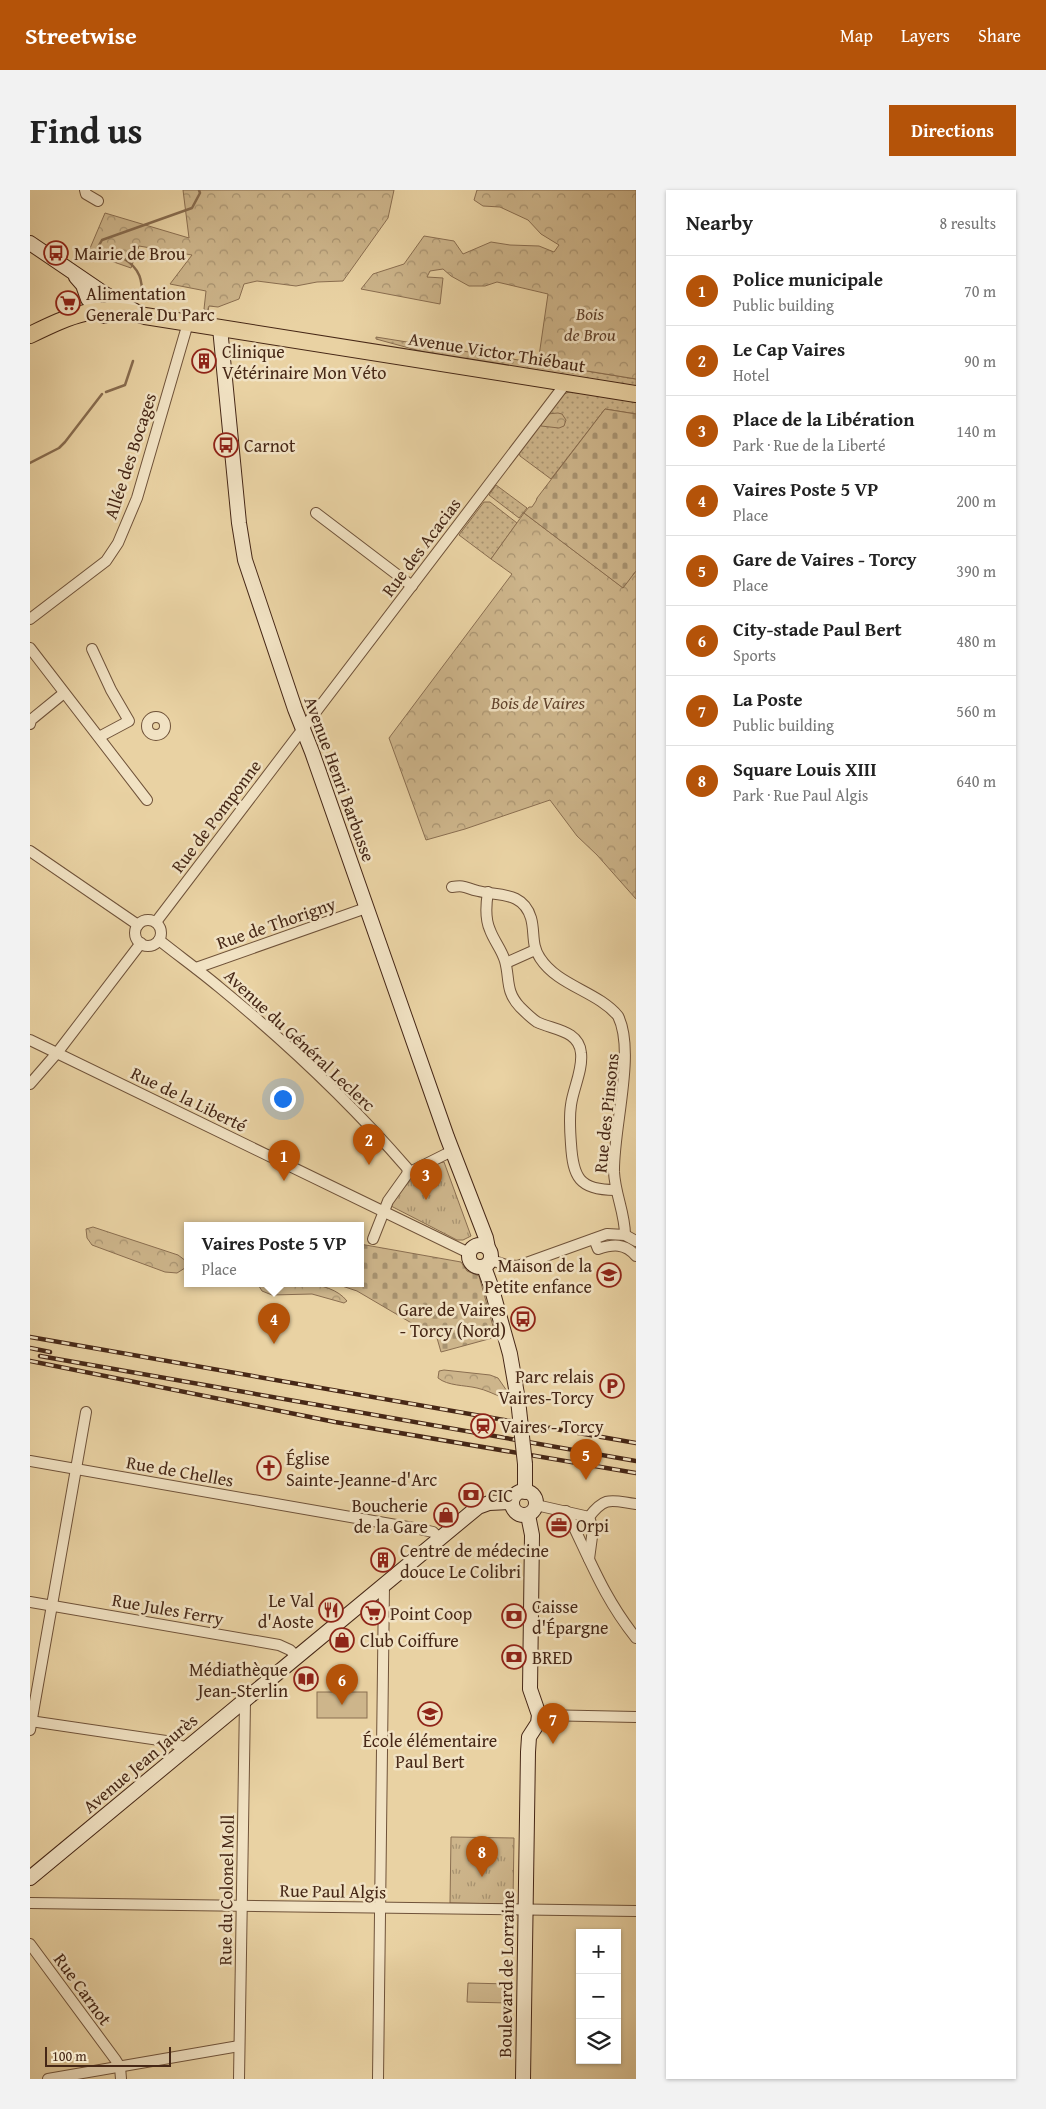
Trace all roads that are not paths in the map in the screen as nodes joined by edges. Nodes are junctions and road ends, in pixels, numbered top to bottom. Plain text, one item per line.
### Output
1 (84, 190) edge
2 (98, 201) dead end
3 (30, 244) edge
4 (75, 274) junction
5 (105, 294) junction
6 (93, 310) junction
7 (145, 316) junction
8 (188, 323) junction
9 (220, 328) junction
10 (30, 334) edge
11 (30, 344) edge
12 (566, 383) junction
13 (636, 394) edge
14 (316, 513) dead end
15 (412, 586) junction
16 (30, 619) edge
17 (30, 648) edge
18 (92, 649) dead end
19 (64, 693) junction
20 (129, 721) junction
21 (30, 724) edge
22 (147, 724) dead end
23 (303, 730) junction
24 (99, 737) junction
25 (147, 800) dead end
26 (30, 851) edge
27 (452, 887) dead end
28 (488, 892) junction
29 (366, 908) junction
30 (156, 922) junction
31 (138, 925) junction
32 (159, 940) junction
33 (141, 943) junction
34 (535, 950) junction
35 (506, 963) junction
36 (196, 968) junction
37 (30, 1040) edge
38 (57, 1053) junction
39 (633, 1069) edge
40 (30, 1084) edge
41 (452, 1151) junction
42 (408, 1172) junction
43 (615, 1190) junction
44 (383, 1211) junction
45 (625, 1235) junction
46 (373, 1239) dead end
47 (636, 1241) edge
48 (596, 1244) junction
49 (481, 1255) junction
50 (636, 1256) edge
51 (86, 1412) dead end
52 (30, 1461) edge
53 (76, 1469) junction
54 (525, 1492) junction
55 (512, 1502) junction
56 (636, 1504) edge
57 (532, 1510) junction
58 (566, 1511) junction
59 (589, 1517) junction
60 (440, 1539) junction
61 (589, 1560) junction
62 (384, 1586) junction
63 (30, 1602) edge
64 (52, 1606) junction
65 (636, 1638) edge
66 (297, 1657) junction
67 (245, 1701) junction
68 (539, 1715) junction
69 (636, 1717) edge
70 (30, 1724) edge
71 (187, 1748) junction
72 (30, 1878) edge
73 (30, 1904) edge
74 (242, 1906) junction
75 (380, 1908) junction
76 (526, 1909) junction
77 (636, 1911) edge
78 (30, 1944) edge
79 (239, 2046) junction
80 (120, 2067) junction
81 (48, 2079) edge
82 (121, 2079) edge
83 (239, 2079) edge
84 (378, 2079) edge
85 (523, 2079) edge

1 - 2 street
3 - 4 main road
4 - 5 main road
4 - 6 main road
5 - 6 main road
5 - 7 main road
6 - 7 main road, Avenue Victor Thiébaut
6 - 10 main road, Avenue Victor Thiébaut
6 - 11 main road, Avenue Victor Thiébaut
7 - 8 main road, Avenue Victor Thiébaut
8 - 9 main road, Avenue Victor Thiébaut
8 - 16 street, Allée des Bocages
9 - 12 main road, Avenue Victor Thiébaut
9 - 23 main road, Avenue Henri Barbusse
12 - 13 main road, Avenue Victor Thiébaut
12 - 15 street, Rue des Acacias
14 - 15 street
15 - 23 street, Rue des Acacias
17 - 19 street
18 - 20 street
19 - 21 street
19 - 24 street
20 - 22 street
20 - 24 street
23 - 29 main road, Avenue Henri Barbusse
23 - 30 street, Rue de Pomponne
24 - 25 street
26 - 31 street
27 - 28 street
28 - 34 street
28 - 35 street
29 - 36 street, Rue de Thorigny
29 - 41 main road, Avenue Henri Barbusse
30 - 31 street
30 - 32 street
31 - 33 street
32 - 33 street
32 - 36 street, Avenue du Général Leclerc
33 - 38 street
34 - 35 street
34 - 39 street, Rue des Pinsons
35 - 43 street
36 - 42 street, Avenue du Général Leclerc
37 - 38 street, Rue de la Liberté
38 - 40 street
38 - 44 street, Rue de la Liberté
39 - 43 street, Rue des Pinsons
41 - 42 street
41 - 49 main road, Avenue Henri Barbusse
42 - 44 street
43 - 45 street, Rue des Pinsons
44 - 46 street
44 - 49 street, Rue de la Liberté
45 - 47 street
45 - 48 street
48 - 49 street, Rue de la Liberté
48 - 50 street
49 - 54 main road, bridge
51 - 53 street
52 - 53 street, Rue de Chelles
53 - 60 street, Rue de Chelles
53 - 64 street
54 - 55 main road
54 - 57 main road
55 - 57 main road
55 - 60 main road, Avenue Jean Jaurès
56 - 59 street
57 - 58 street
57 - 68 main road
58 - 59 street
58 - 61 street
59 - 61 street
60 - 62 main road, Avenue Jean Jaurès
61 - 65 street
62 - 66 main road, Avenue Jean Jaurès
62 - 75 street
63 - 64 street, Rue Jules Ferry
64 - 66 street, Rue Jules Ferry
64 - 70 street
66 - 67 main road, Avenue Jean Jaurès
67 - 71 main road, Avenue Jean Jaurès
67 - 74 street, Rue du Colonel Moll
68 - 69 street
68 - 76 main road, Boulevard de Lorraine
70 - 71 street
71 - 72 main road, Avenue Jean Jaurès
73 - 74 street, Rue Paul Algis
74 - 75 street, Rue Paul Algis
74 - 79 street, Rue du Colonel Moll
75 - 76 street, Rue Paul Algis
75 - 84 street
76 - 77 street, Rue Paul Algis
76 - 85 main road, Boulevard de Lorraine
78 - 80 street, Rue Carnot
79 - 80 street
79 - 83 street, Rue du Colonel Moll
80 - 81 street
80 - 82 street

